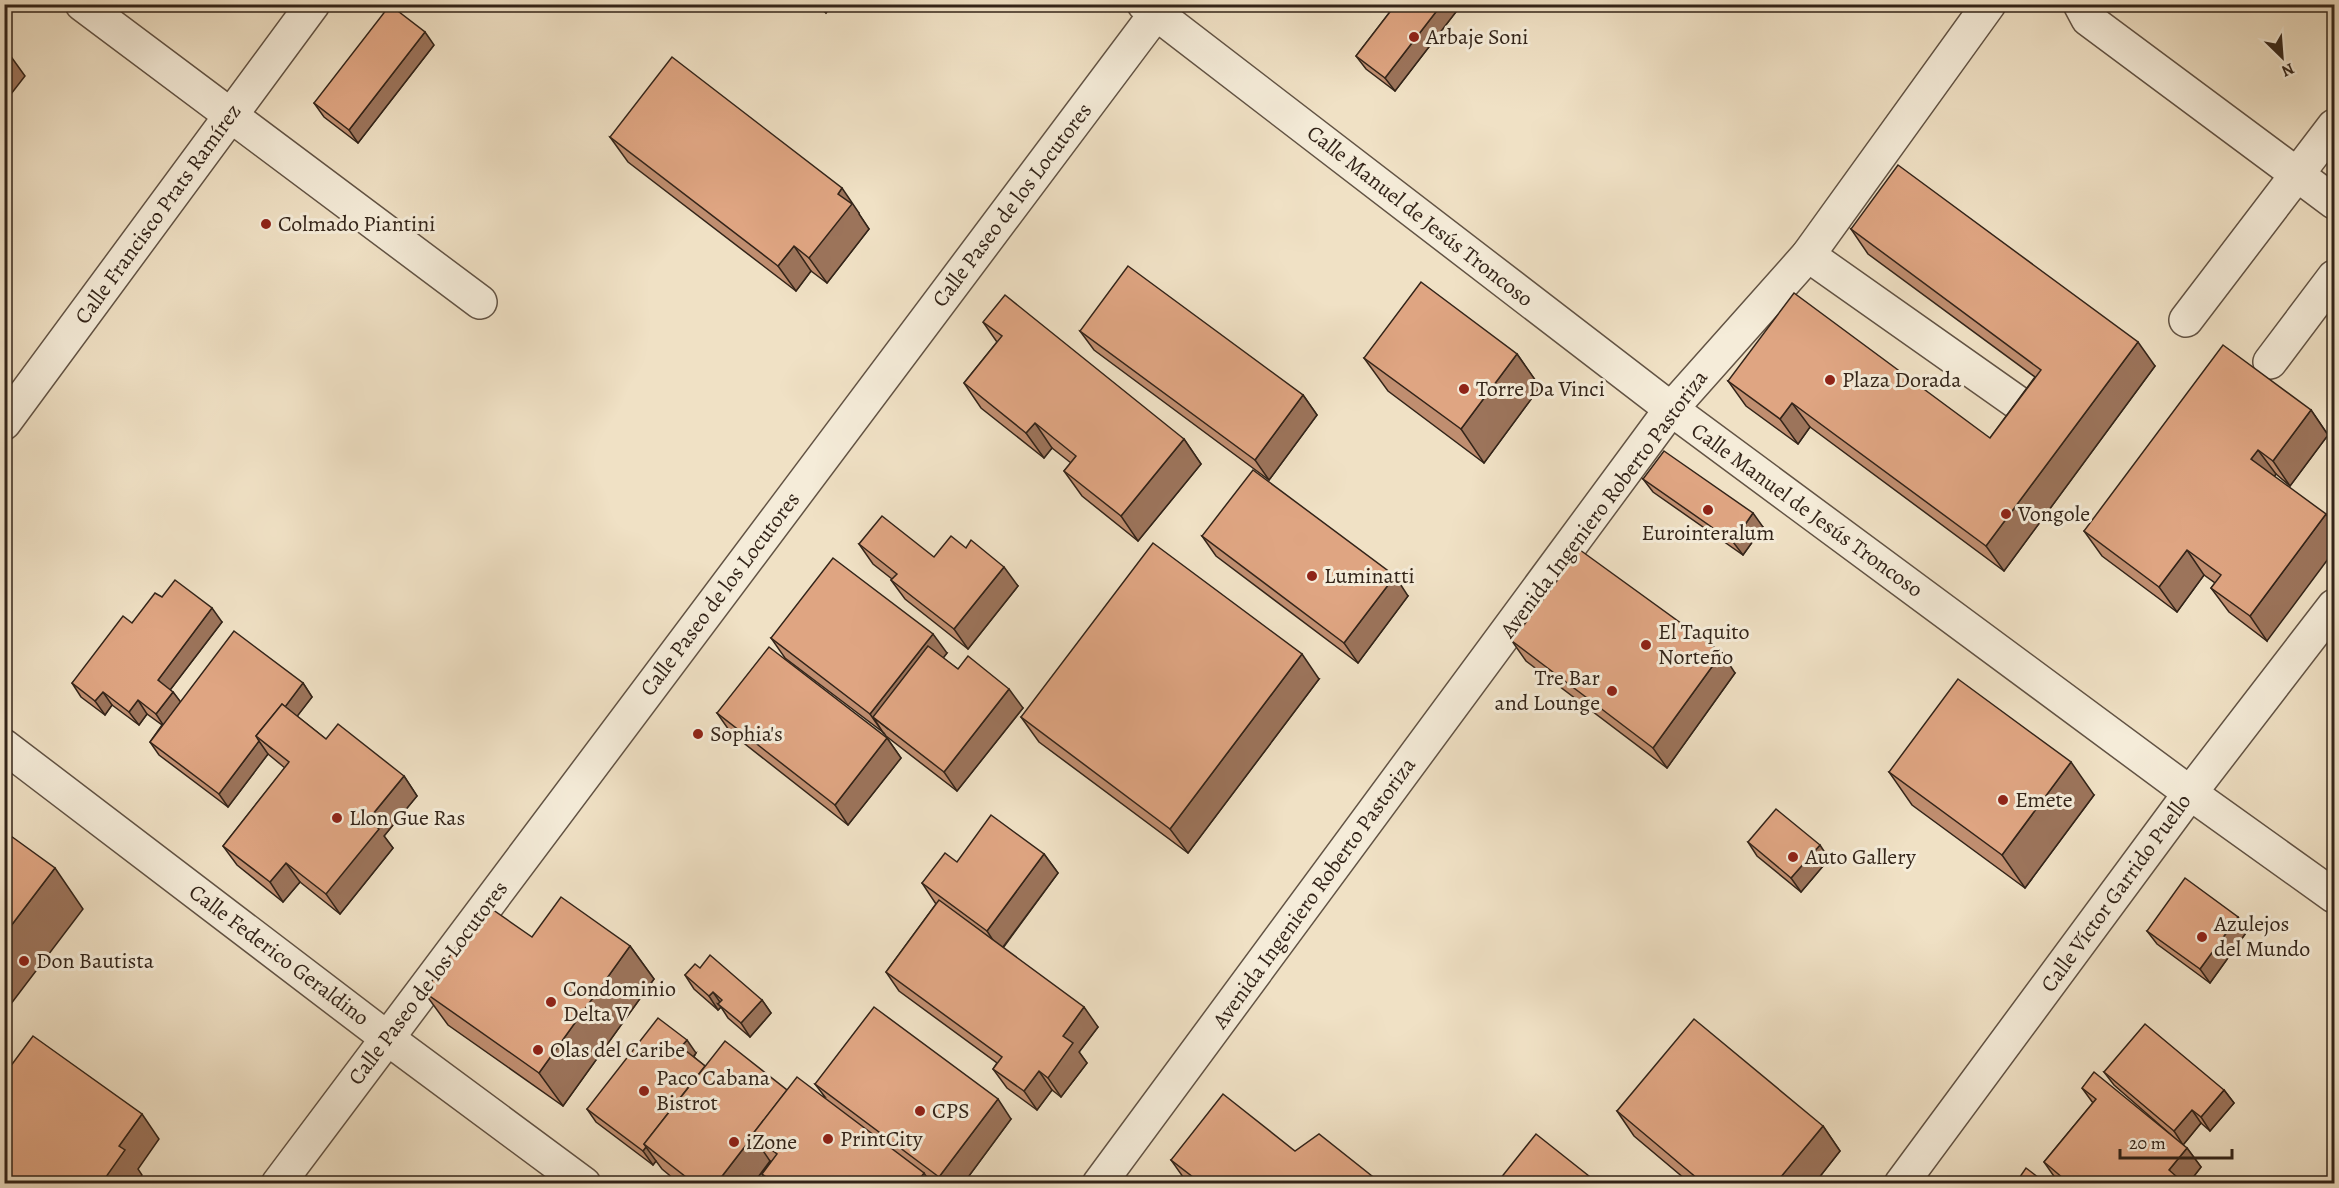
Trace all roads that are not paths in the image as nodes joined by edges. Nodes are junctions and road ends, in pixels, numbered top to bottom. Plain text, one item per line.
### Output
1 (82, 4) edge
2 (312, 4) edge
3 (1989, 4) edge
4 (2080, 4) edge
5 (1154, 8) edge
6 (231, 116) junction
7 (2334, 126) edge
8 (2298, 175) junction
9 (2334, 202) edge
10 (1808, 255) junction
11 (2334, 277) edge
12 (480, 302) dead end
13 (2186, 320) dead end
14 (2270, 362) dead end
15 (2025, 408) edge
16 (1671, 409) junction
17 (4, 423) edge
18 (2334, 606) edge
19 (4, 746) edge
20 (2190, 793) junction
21 (2334, 896) edge
22 (387, 1038) junction
23 (278, 1184) edge
24 (584, 1184) edge
25 (1099, 1184) edge
26 (1901, 1184) edge

1 - 6 street
2 - 6 street, Calle Francisco Prats Ramírez
3 - 10 street, Avenida Ingeniero Roberto Pastoriza
4 - 8 street
5 - 16 street, Calle Manuel de Jesús Troncoso
5 - 22 street, Calle Paseo de los Locutores
6 - 12 street
6 - 17 street, Calle Francisco Prats Ramírez
7 - 8 street
8 - 9 street
8 - 13 street
10 - 15 street
10 - 16 street, Avenida Ingeniero Roberto Pastoriza
11 - 14 street
16 - 20 street, Calle Manuel de Jesús Troncoso
16 - 25 street, Avenida Ingeniero Roberto Pastoriza
18 - 20 street, Calle Víctor Garrido Puello
19 - 22 street, Calle Federico Geraldino
20 - 21 street, Calle Manuel de Jesús Troncoso
20 - 26 street, Calle Víctor Garrido Puello
22 - 23 street, Calle Paseo de los Locutores
22 - 24 street, Calle Federico Geraldino

